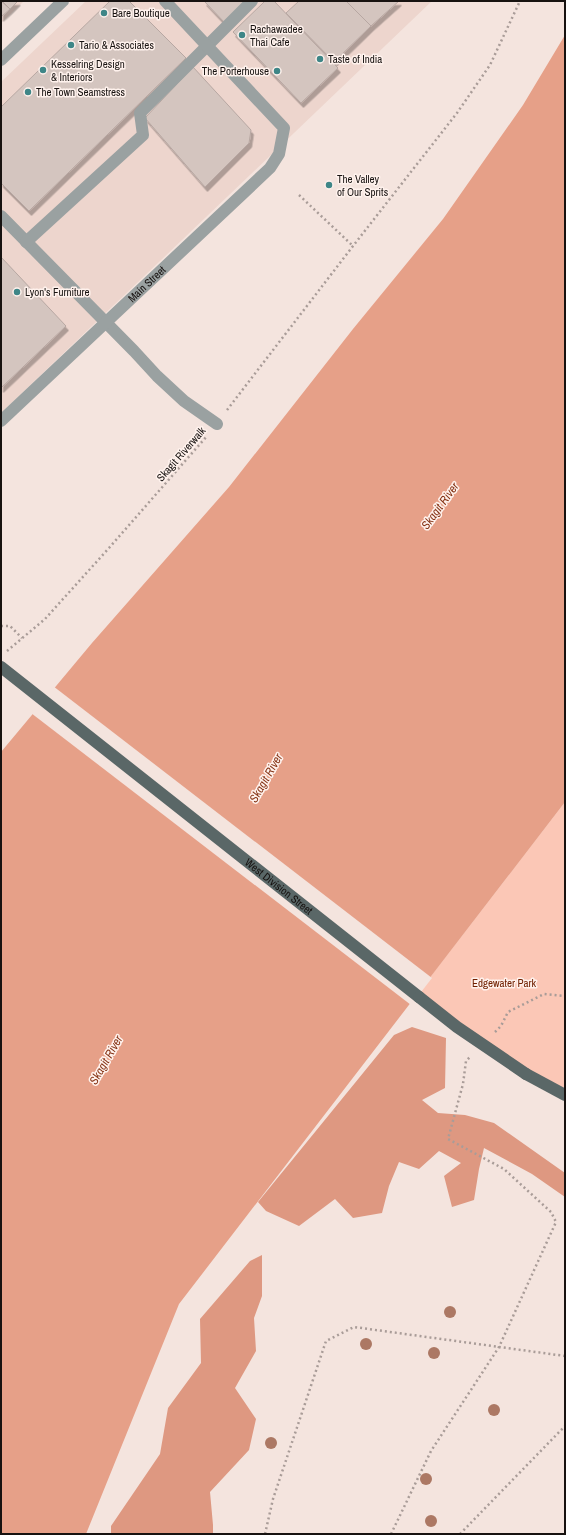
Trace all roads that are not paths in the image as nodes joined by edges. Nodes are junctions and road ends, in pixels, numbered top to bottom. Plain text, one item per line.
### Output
1 (63, 1) edge
2 (165, 1) edge
3 (252, 1) edge
4 (207, 46) junction
5 (1, 60) edge
6 (1, 216) edge
7 (26, 242) junction
8 (106, 323) junction
9 (1, 421) edge
10 (217, 424) road end
11 (1, 667) edge
12 (565, 1095) edge

1 - 5 street
2 - 4 street
3 - 4 street
4 - 7 street
4 - 8 street, Main Street
6 - 7 street
7 - 8 street
8 - 9 street, Main Street
8 - 10 street
11 - 12 main road, West Division Street, bridge

